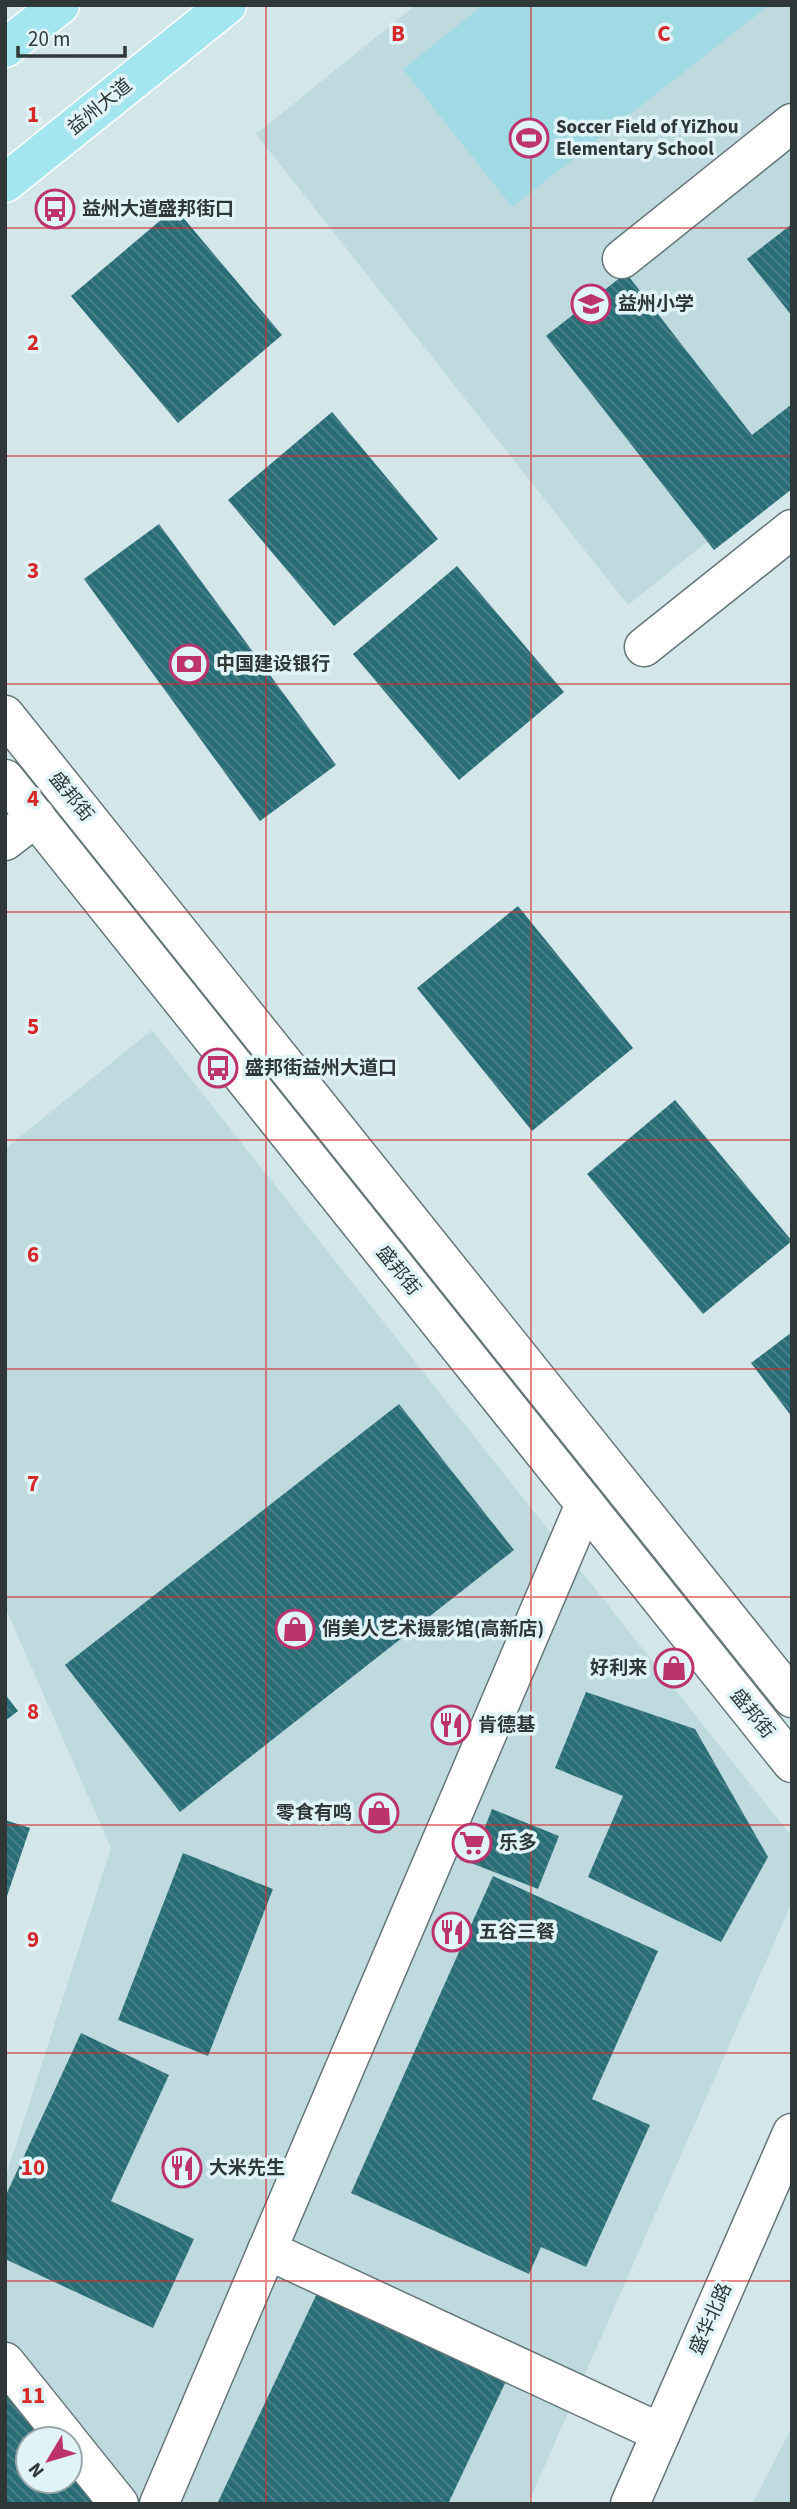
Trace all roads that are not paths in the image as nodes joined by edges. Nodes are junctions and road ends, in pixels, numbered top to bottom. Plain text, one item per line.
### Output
1 (60, 5) edge
2 (227, 5) edge
3 (5, 48) edge
4 (792, 123) edge
5 (5, 183) edge
6 (622, 259) dead end
7 (792, 529) edge
8 (644, 647) dead end
9 (5, 715) edge
10 (5, 779) edge
11 (36, 817) junction
12 (5, 841) edge
13 (585, 1504) junction
14 (792, 1698) edge
15 (792, 1763) edge
16 (792, 2133) edge
17 (267, 2250) junction
18 (5, 2362) edge
19 (55, 2425) edge
20 (661, 2433) junction
21 (84, 2461) edge
22 (119, 2504) edge
23 (159, 2504) edge
24 (630, 2504) edge

1 - 3 main road
2 - 5 main road, 益州大道
4 - 6 street
7 - 8 street
9 - 14 street, 盛邦街
10 - 11 street, 盛邦街
11 - 12 street
11 - 13 street, 盛邦街
13 - 15 street, 盛邦街
13 - 17 street
16 - 20 street, 盛华北路
17 - 20 street
17 - 23 street
18 - 19 street
20 - 24 street, 盛华北路
21 - 22 street

